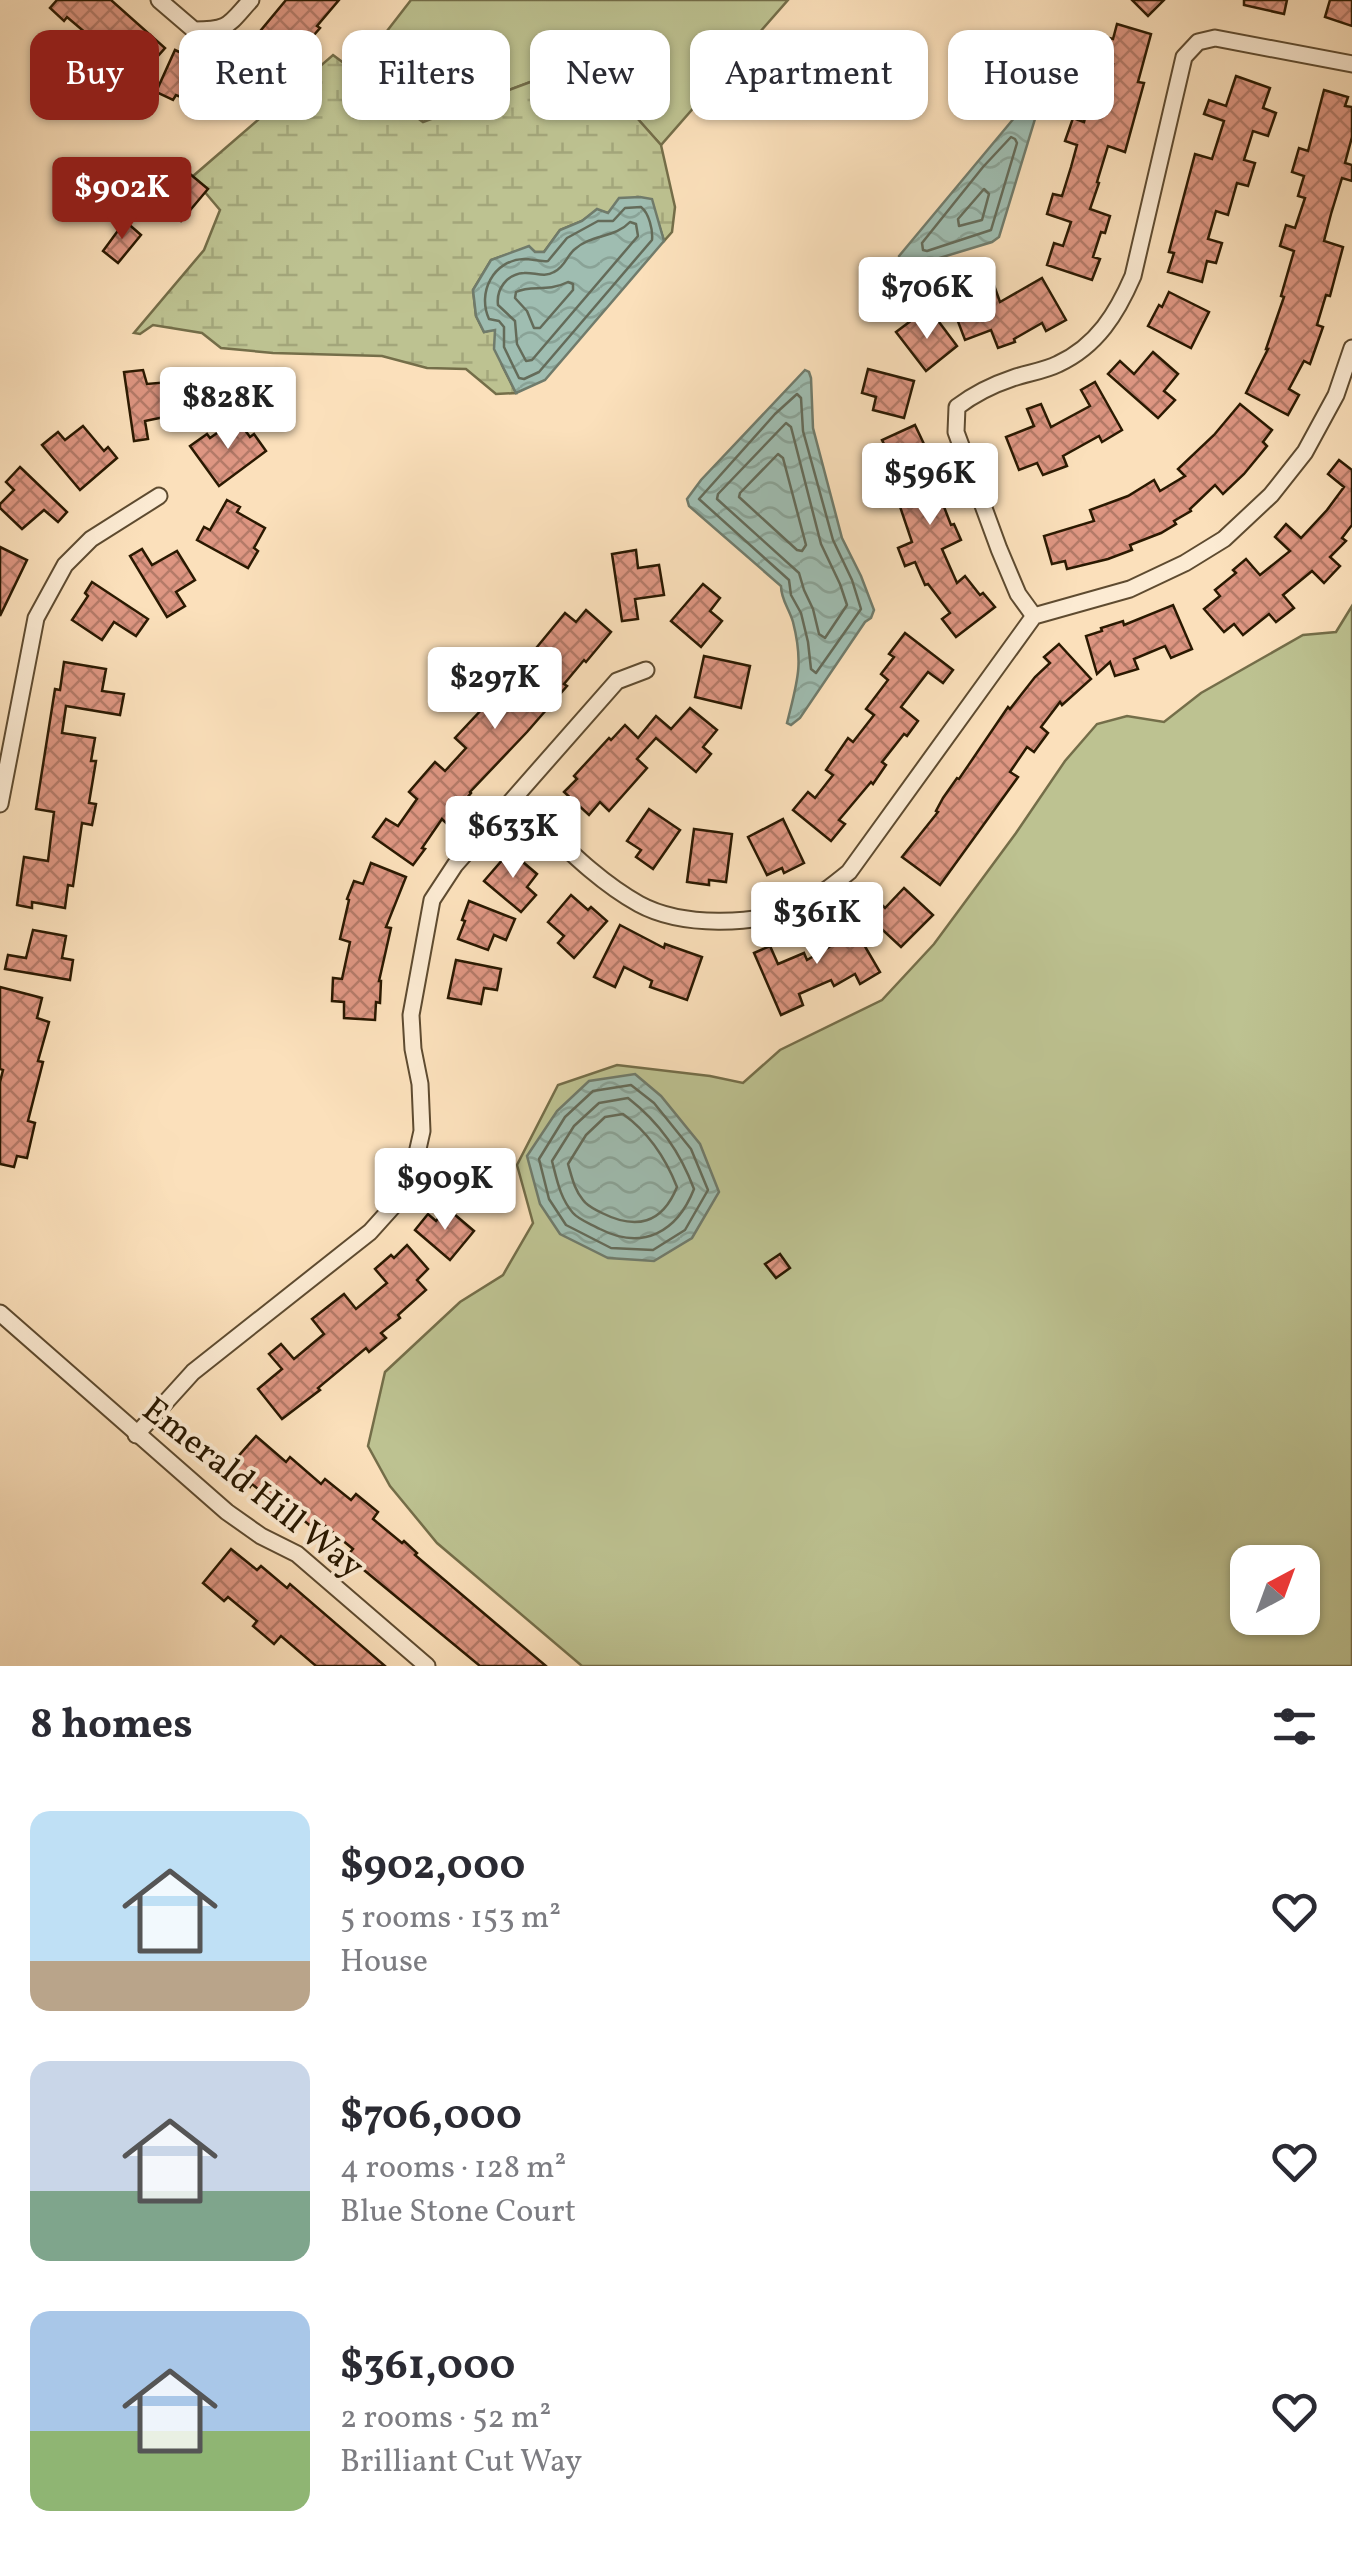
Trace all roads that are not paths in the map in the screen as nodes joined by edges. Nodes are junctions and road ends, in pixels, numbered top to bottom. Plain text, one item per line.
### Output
1 (159, 0) edge
2 (251, 0) edge
3 (1352, 64) edge
4 (1352, 348) edge
5 (159, 496) dead end
6 (1034, 616) junction
7 (646, 670) dead end
8 (514, 799) junction
9 (0, 804) edge
10 (0, 1313) edge
11 (136, 1434) junction
12 (427, 1666) edge

1 - 2 street
3 - 6 street
4 - 6 street
5 - 9 street
6 - 8 street
7 - 8 street
8 - 11 street
10 - 11 street, Emerald Hill Way
11 - 12 street, Emerald Hill Way

